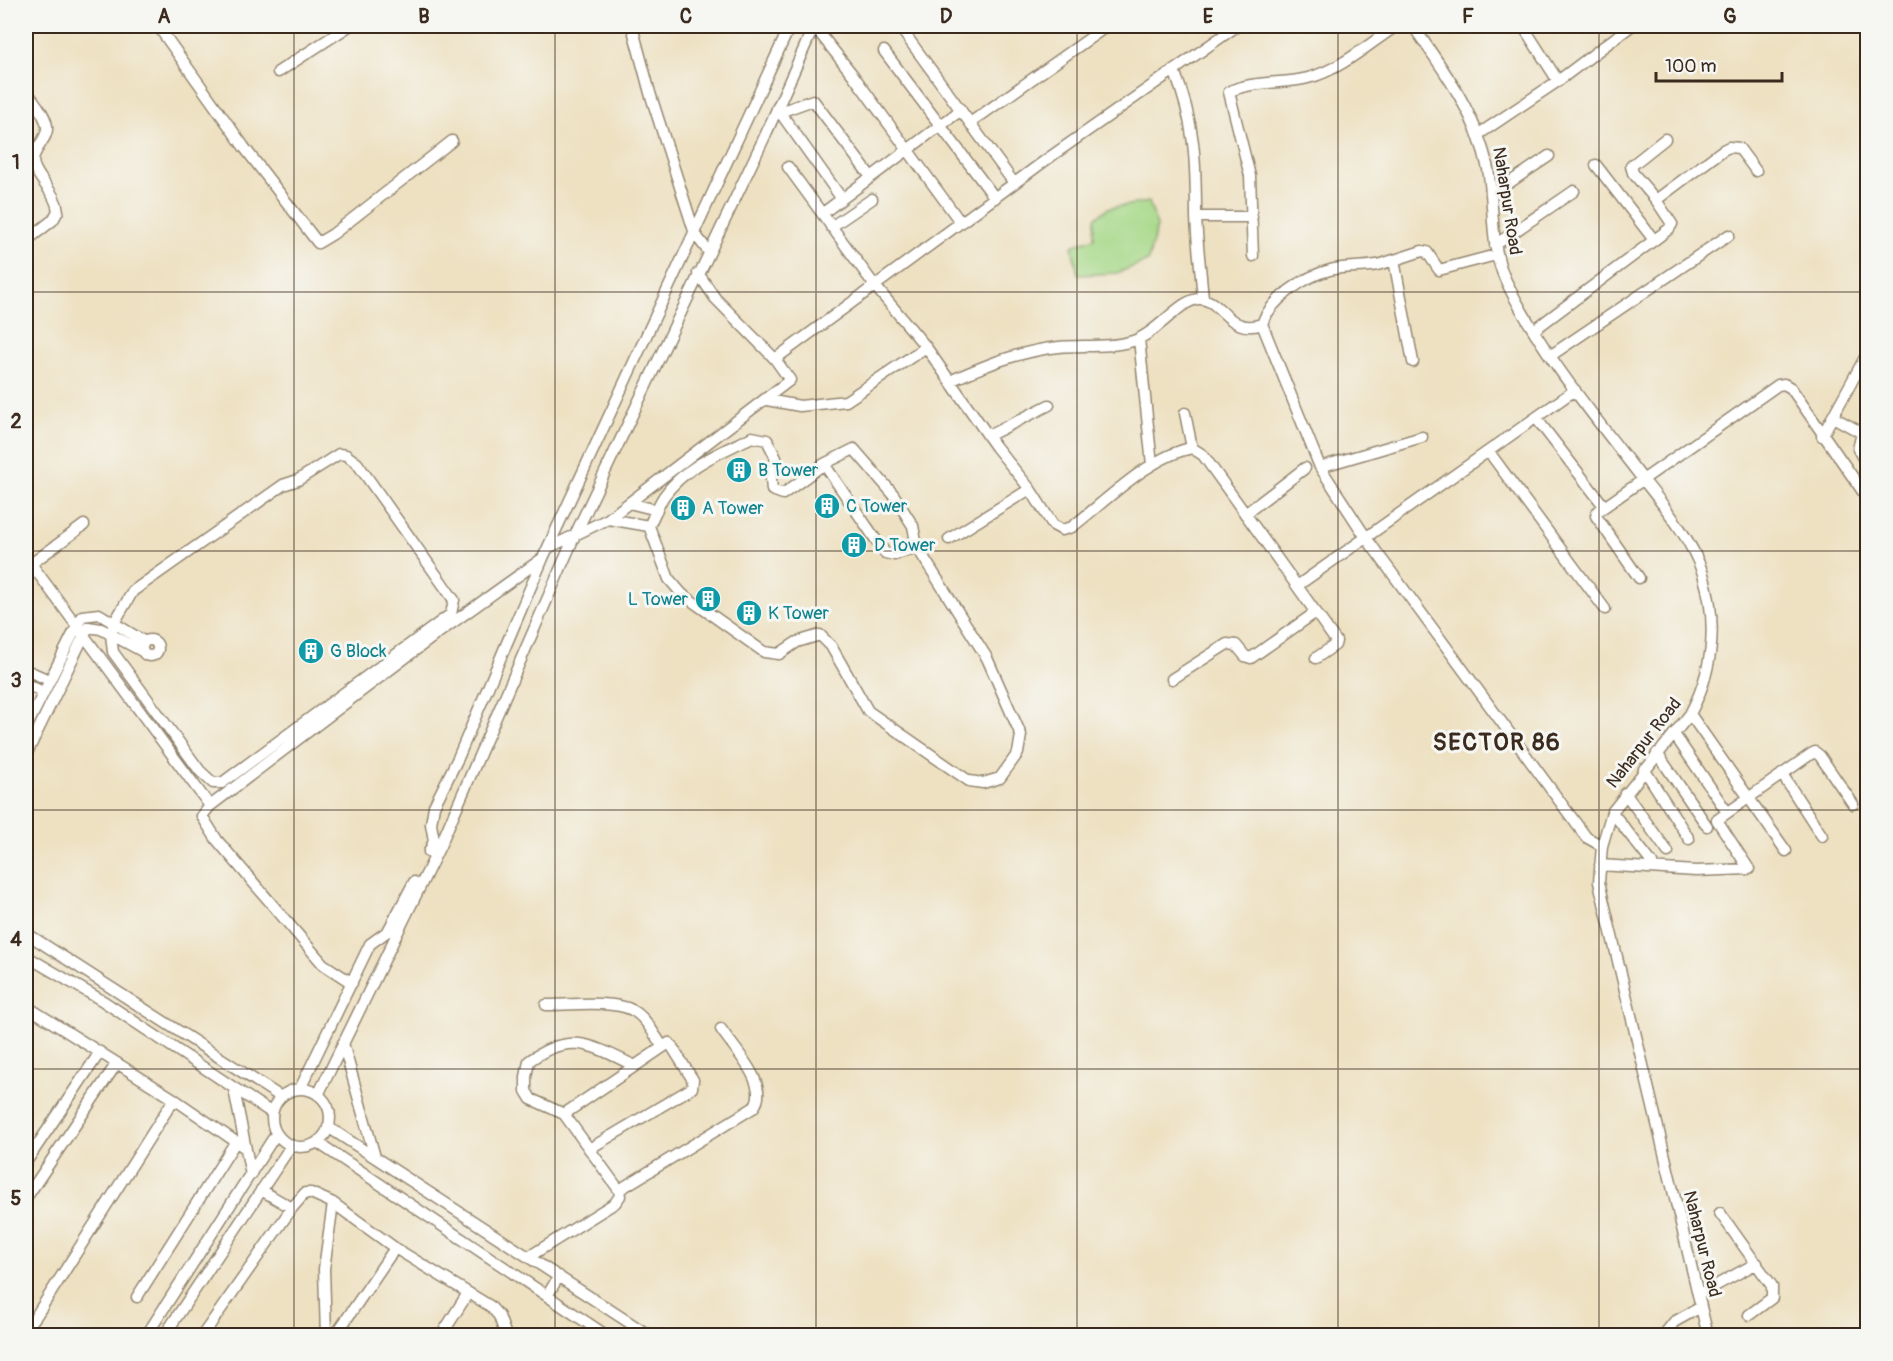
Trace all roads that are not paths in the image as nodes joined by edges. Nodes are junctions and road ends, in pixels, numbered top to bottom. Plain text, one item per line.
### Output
1 (158, 26) edge
2 (349, 26) edge
3 (632, 26) edge
4 (790, 26) edge
5 (814, 26) edge
6 (899, 26) edge
7 (1107, 26) edge
8 (1237, 26) edge
9 (1396, 26) edge
10 (1413, 26) edge
11 (1523, 26) edge
12 (1631, 26) edge
13 (338, 29) edge
14 (884, 51) dead end
15 (1174, 70) junction
16 (278, 72) dead end
17 (1558, 81) junction
18 (26, 90) edge
19 (779, 110) junction
20 (961, 110) junction
21 (970, 123) junction
22 (941, 126) junction
23 (1479, 134) junction
24 (1665, 139) dead end
25 (452, 141) dead end
26 (908, 150) junction
27 (1549, 156) dead end
28 (1596, 165) dead end
29 (788, 167) dead end
30 (1756, 171) dead end
31 (871, 177) junction
32 (1014, 183) junction
33 (1574, 190) dead end
34 (1491, 195) junction
35 (995, 198) junction
36 (842, 199) junction
37 (872, 199) dead end
38 (1656, 200) junction
39 (822, 213) junction
40 (1196, 217) junction
41 (1252, 217) junction
42 (961, 224) junction
43 (831, 227) junction
44 (696, 234) junction
45 (1728, 235) dead end
46 (1654, 240) junction
47 (26, 241) edge
48 (1496, 250) junction
49 (708, 251) junction
50 (1253, 256) dead end
51 (1394, 260) junction
52 (698, 273) junction
53 (876, 286) junction
54 (1203, 299) junction
55 (1262, 324) junction
56 (1534, 330) junction
57 (1139, 339) junction
58 (926, 347) junction
59 (1868, 352) edge
60 (1550, 356) junction
61 (775, 359) junction
62 (1413, 362) dead end
63 (950, 381) junction
64 (1575, 390) junction
65 (767, 400) junction
66 (1049, 405) dead end
67 (1185, 413) dead end
68 (1833, 417) junction
69 (1536, 418) junction
70 (1868, 422) edge
71 (1862, 433) junction
72 (988, 436) junction
73 (1822, 436) junction
74 (1422, 437) dead end
75 (1192, 448) junction
76 (1490, 452) junction
77 (824, 464) junction
78 (1152, 465) junction
79 (1320, 467) junction
80 (1868, 467) edge
81 (1305, 468) dead end
82 (1642, 479) junction
83 (1030, 489) junction
84 (1868, 500) edge
85 (629, 503) junction
86 (1604, 506) junction
87 (657, 510) junction
88 (1245, 514) junction
89 (608, 519) junction
90 (84, 525) dead end
91 (649, 525) junction
92 (575, 535) junction
93 (950, 539) dead end
94 (1367, 539) junction
95 (917, 548) junction
96 (545, 553) junction
97 (28, 561) edge
98 (1639, 578) dead end
99 (1297, 586) junction
100 (1605, 609) dead end
101 (1316, 612) junction
102 (114, 623) junction
103 (79, 629) junction
104 (111, 635) junction
105 (1316, 658) dead end
106 (26, 670) edge
107 (1172, 679) dead end
108 (49, 680) junction
109 (26, 684) edge
110 (44, 692) junction
111 (1690, 714) junction
112 (26, 728) edge
113 (1674, 734) junction
114 (1657, 753) junction
115 (26, 755) edge
116 (1644, 769) junction
117 (1782, 774) junction
118 (1625, 793) junction
119 (1748, 798) junction
120 (1853, 804) dead end
121 (210, 806) junction
122 (1612, 812) junction
123 (1727, 812) junction
124 (1707, 826) dead end
125 (1822, 836) dead end
126 (1689, 839) dead end
127 (1602, 846) junction
128 (1786, 851) dead end
129 (1668, 852) dead end
130 (1652, 863) dead end
131 (1600, 865) junction
132 (26, 933) edge
133 (26, 956) edge
134 (352, 982) junction
135 (546, 1005) dead end
136 (30, 1009) edge
137 (26, 1024) edge
138 (721, 1029) dead end
139 (343, 1043) junction
140 (663, 1047) junction
141 (100, 1052) junction
142 (117, 1063) junction
143 (634, 1066) junction
144 (78, 1083) junction
145 (234, 1089) junction
146 (300, 1089) junction
147 (94, 1095) junction
148 (318, 1095) junction
149 (281, 1097) junction
150 (174, 1099) junction
151 (272, 1113) junction
152 (564, 1113) junction
153 (328, 1127) junction
154 (276, 1134) junction
155 (317, 1142) junction
156 (241, 1145) junction
157 (291, 1146) junction
158 (589, 1149) junction
159 (264, 1155) junction
160 (375, 1157) junction
161 (26, 1162) edge
162 (278, 1164) junction
163 (251, 1175) junction
164 (261, 1190) junction
165 (619, 1190) junction
166 (26, 1198) edge
167 (333, 1203) junction
168 (292, 1208) junction
169 (1720, 1213) dead end
170 (395, 1248) junction
171 (530, 1256) junction
172 (1756, 1263) junction
173 (559, 1276) junction
174 (468, 1293) junction
175 (1698, 1295) junction
176 (547, 1296) junction
177 (137, 1297) dead end
178 (1701, 1307) junction
179 (1749, 1315) dead end
180 (26, 1329) edge
181 (146, 1335) edge
182 (165, 1335) edge
183 (202, 1335) edge
184 (326, 1335) edge
185 (335, 1335) edge
186 (441, 1335) edge
187 (506, 1335) edge
188 (607, 1335) edge
189 (650, 1335) edge
190 (1663, 1335) edge
191 (1708, 1335) edge

1 - 25 street
2 - 13 street
3 - 44 street
4 - 44 street
5 - 19 street
5 - 26 street
6 - 20 street
7 - 21 street
8 - 15 street
9 - 41 street
10 - 23 street, Naharpur Road
11 - 17 street
12 - 17 street
13 - 16 street
14 - 22 street
15 - 32 street
15 - 40 street
17 - 23 street
18 - 47 street
19 - 31 street
19 - 36 street
19 - 49 street
20 - 21 street
20 - 22 street
21 - 32 street
22 - 26 street
22 - 35 street
23 - 34 street, Naharpur Road
24 - 38 street
26 - 31 street
26 - 42 street
27 - 34 street
28 - 46 street
29 - 39 street
30 - 38 street
31 - 36 street
32 - 35 street
33 - 48 street
34 - 48 street, Naharpur Road
35 - 42 street
36 - 39 street
37 - 43 street
38 - 46 street
39 - 43 street
40 - 41 street
40 - 54 street
41 - 50 street
42 - 53 street
43 - 53 street
44 - 49 street
44 - 96 street
45 - 60 street
46 - 56 street
48 - 51 street
48 - 56 street, Naharpur Road
49 - 52 street
51 - 55 street
51 - 62 street
52 - 61 street
52 - 92 street
53 - 58 street
53 - 61 street
54 - 55 street
54 - 57 street
55 - 79 street
56 - 60 street, Naharpur Road
57 - 63 street
57 - 78 street
58 - 63 street
58 - 65 street
59 - 68 street
60 - 64 street, Naharpur Road
61 - 65 street
63 - 72 street
64 - 69 street
64 - 82 street, Naharpur Road
65 - 85 street
66 - 72 street
67 - 75 street
68 - 71 street
68 - 73 street
69 - 76 street
69 - 86 street
70 - 71 street
71 - 80 street
72 - 83 street
73 - 82 street
73 - 84 street
74 - 79 street
75 - 78 street
75 - 88 street
76 - 94 street
76 - 100 street
77 - 87 street
77 - 95 street
77 - 95 street
78 - 83 street
79 - 94 street
81 - 88 street
82 - 86 street
82 - 111 street, Naharpur Road
83 - 93 street
85 - 87 street
85 - 89 street
86 - 98 street
87 - 91 street
88 - 99 street
89 - 91 street
89 - 92 street
90 - 97 street
91 - 95 street
92 - 96 street
92 - 139 street
94 - 99 street
94 - 127 street
96 - 121 street
96 - 134 street
97 - 103 street
99 - 101 street
101 - 105 street
101 - 107 street
102 - 103 street
102 - 104 street
102 - 104 street
102 - 104 street
103 - 104 street
103 - 108 street
103 - 115 street
103 - 121 street
106 - 108 street
108 - 110 street
109 - 110 street
110 - 112 street
111 - 113 street, Naharpur Road
111 - 119 street
113 - 114 street, Naharpur Road
113 - 123 street
114 - 116 street, Naharpur Road
114 - 124 street
116 - 118 street, Naharpur Road
116 - 126 street
117 - 119 street
117 - 120 street
117 - 125 street
118 - 122 street, Naharpur Road
118 - 129 street
119 - 123 street
119 - 128 street
121 - 134 street
122 - 127 street, Naharpur Road
122 - 130 street
123 - 131 street
127 - 131 street, Naharpur Road
131 - 175 street, Naharpur Road
132 - 149 street
133 - 145 street
134 - 146 street
135 - 140 street
136 - 137 street
136 - 141 street
138 - 165 street
139 - 148 street
139 - 160 street
140 - 143 street
140 - 158 street
141 - 142 street
141 - 144 street
142 - 147 street
142 - 150 street
143 - 152 street
143 - 152 street
144 - 147 street
144 - 161 street
145 - 151 street
145 - 156 street
146 - 148 street
146 - 149 street
147 - 166 street
148 - 153 street
149 - 151 street
150 - 156 street
150 - 180 street
151 - 154 street
152 - 158 street
153 - 155 street
153 - 160 street
154 - 157 street
154 - 159 street
155 - 157 street
155 - 176 street
156 - 163 street
156 - 177 street
157 - 162 street
158 - 165 street
159 - 162 street
159 - 163 street
160 - 171 street
162 - 164 street
163 - 181 street
164 - 168 street
164 - 182 street
165 - 171 street
167 - 168 street
167 - 170 street
167 - 184 street
168 - 183 street
169 - 172 street
170 - 174 street
170 - 185 street
171 - 173 street
172 - 175 street
172 - 179 street
173 - 176 street
173 - 189 street
174 - 186 street
174 - 187 street
175 - 178 street, Naharpur Road
176 - 188 street
178 - 190 street
178 - 191 street, Naharpur Road

